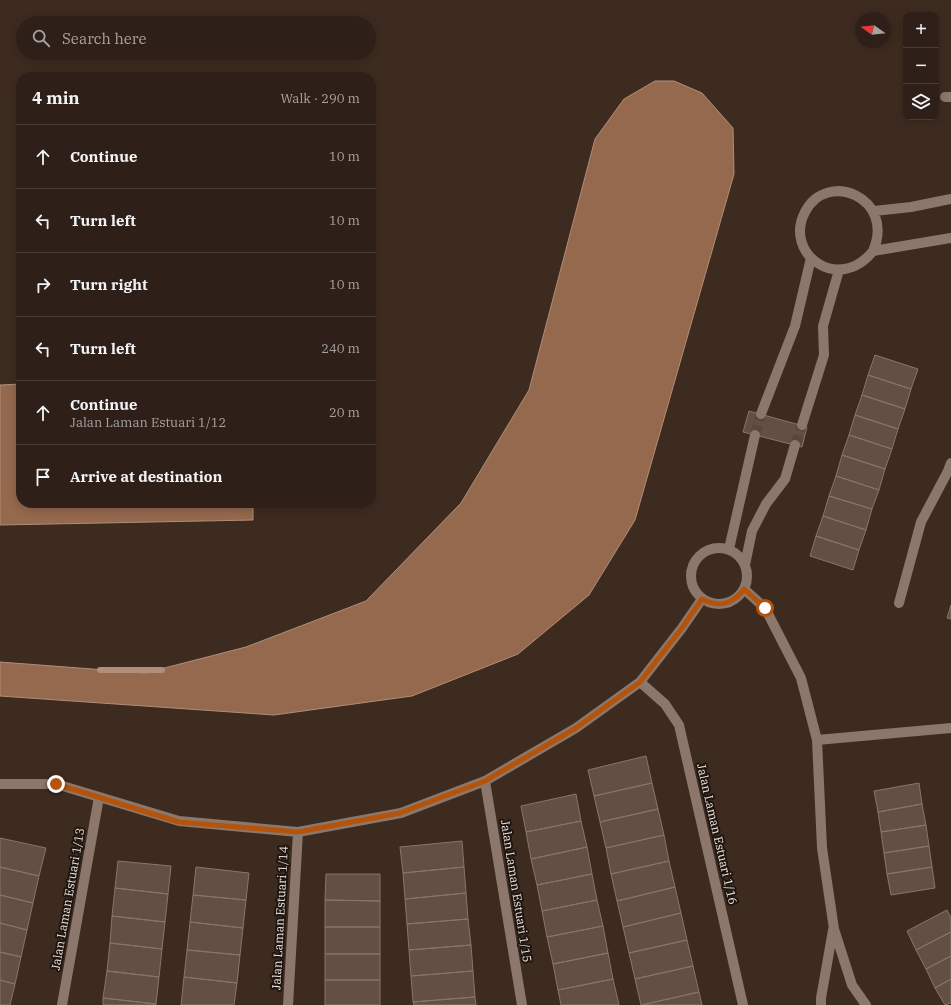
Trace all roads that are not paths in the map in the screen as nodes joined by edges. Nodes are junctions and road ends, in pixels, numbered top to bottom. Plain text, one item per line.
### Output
1 (951, 198) edge
2 (874, 211) junction
3 (951, 238) edge
4 (873, 251) junction
5 (811, 258) junction
6 (839, 270) junction
7 (761, 414) tunnel mouth
8 (802, 425) tunnel mouth
9 (755, 435) tunnel mouth
10 (795, 446) tunnel mouth
11 (951, 463) edge
12 (729, 549) junction
13 (745, 565) junction
14 (744, 589) junction
15 (702, 599) junction
16 (899, 603) dead end
17 (640, 682) junction
18 (951, 728) edge
19 (817, 740) junction
20 (485, 781) junction
21 (0, 784) edge
22 (99, 797) junction
23 (298, 832) junction
24 (834, 929) junction
25 (62, 1005) edge
26 (288, 1005) edge
27 (522, 1005) edge
28 (743, 1005) edge
29 (821, 1005) edge
30 (866, 1005) edge

1 - 2 street
2 - 4 street
2 - 5 street
3 - 4 street
4 - 6 street
5 - 6 street
5 - 7 street
6 - 8 street
9 - 12 street
10 - 13 street
11 - 16 street
12 - 13 street
12 - 15 street
13 - 14 street
14 - 15 street
14 - 19 street
15 - 17 street
17 - 20 street
17 - 28 street, Jalan Laman Estuari 1/16
18 - 19 street
19 - 24 street
20 - 23 street
20 - 27 street, Jalan Laman Estuari 1/15
21 - 22 street
22 - 23 street
22 - 25 street, Jalan Laman Estuari 1/13
23 - 26 street, Jalan Laman Estuari 1/14
24 - 29 street
24 - 30 street

